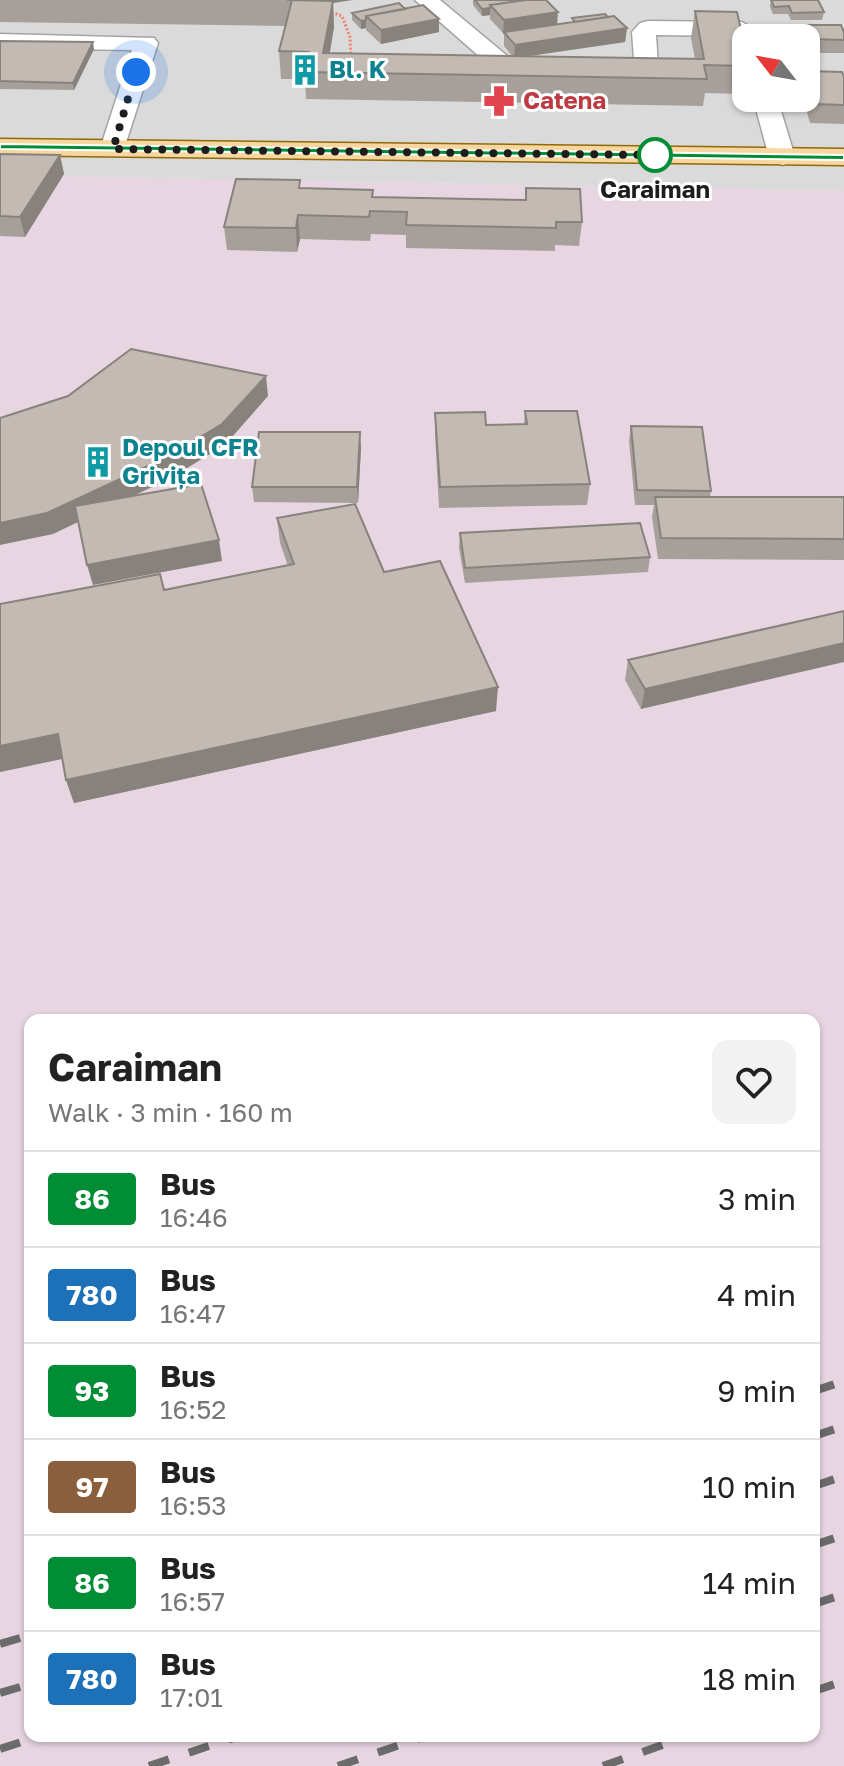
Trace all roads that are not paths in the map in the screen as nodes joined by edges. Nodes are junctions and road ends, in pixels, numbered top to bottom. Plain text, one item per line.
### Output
1 (426, 0) edge
2 (729, 0) edge
3 (739, 24) edge
4 (732, 34) edge
5 (0, 41) edge
6 (769, 112) edge
7 (0, 147) edge
8 (113, 149) junction
9 (782, 157) junction
10 (844, 157) edge

1 - 4 street
2 - 3 street
5 - 8 street
6 - 9 street
7 - 8 main road
8 - 9 main road
9 - 10 main road

